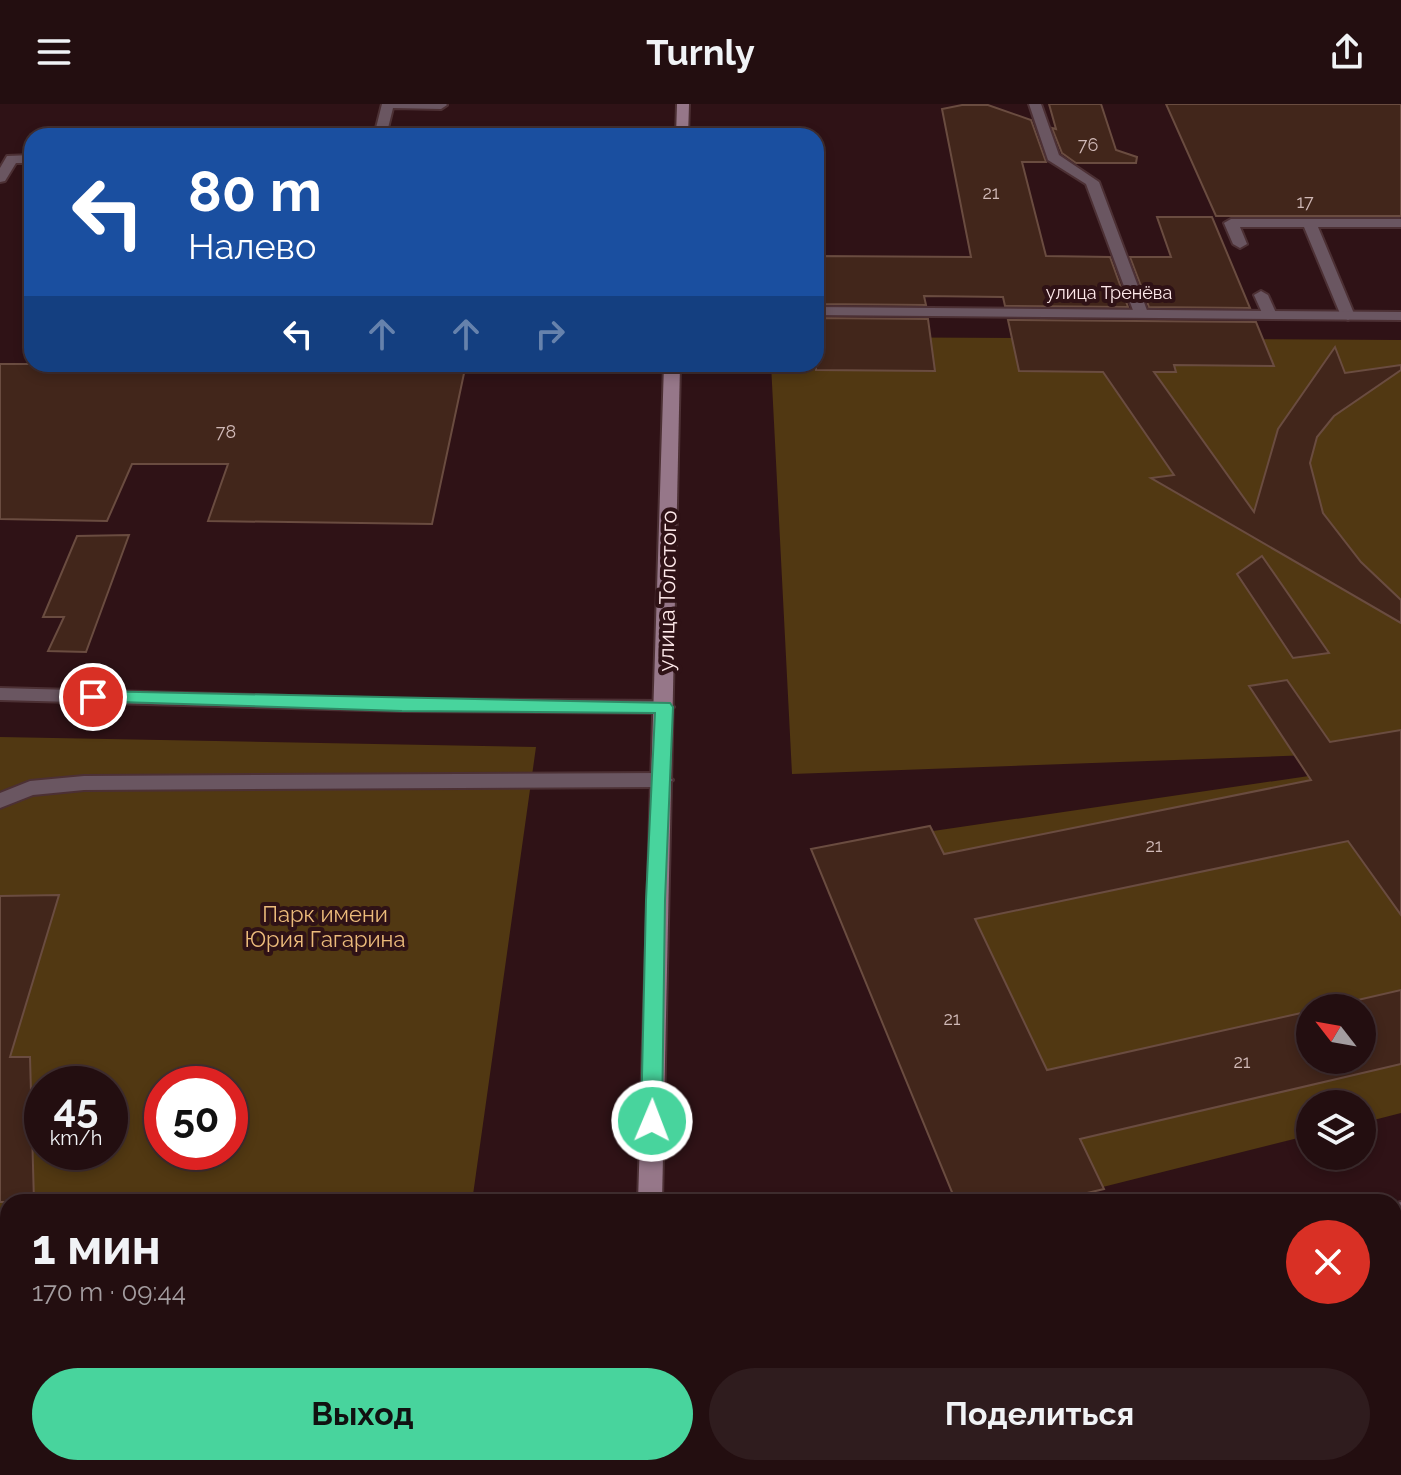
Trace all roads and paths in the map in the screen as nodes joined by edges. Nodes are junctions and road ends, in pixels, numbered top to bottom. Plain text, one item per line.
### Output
1 (389, 104) edge
2 (683, 104) edge
3 (1035, 104) edge
4 (441, 105) edge
5 (382, 128) edge
6 (682, 128) edge
7 (24, 157) edge
8 (0, 178) edge
9 (1309, 223) junction
10 (1401, 223) edge
11 (1240, 244) dead end
12 (1261, 295) dead end
13 (824, 311) edge
14 (1141, 313) junction
15 (1270, 315) junction
16 (1348, 316) junction
17 (1401, 316) edge
18 (672, 372) edge
19 (0, 694) edge
20 (664, 707) junction
21 (663, 780) junction
22 (0, 801) edge
23 (650, 1194) edge

1 - 4 street
1 - 5 street
2 - 6 main road
3 - 14 street
7 - 8 street
9 - 10 street
9 - 11 street
9 - 16 street
12 - 15 street
13 - 14 street, улица Тренёва
14 - 15 street, улица Тренёва
15 - 16 street, улица Тренёва
16 - 17 street, улица Тренёва
18 - 20 main road, улица Толстого
19 - 20 street
20 - 21 main road, улица Толстого
21 - 22 street
21 - 23 main road, улица Толстого

